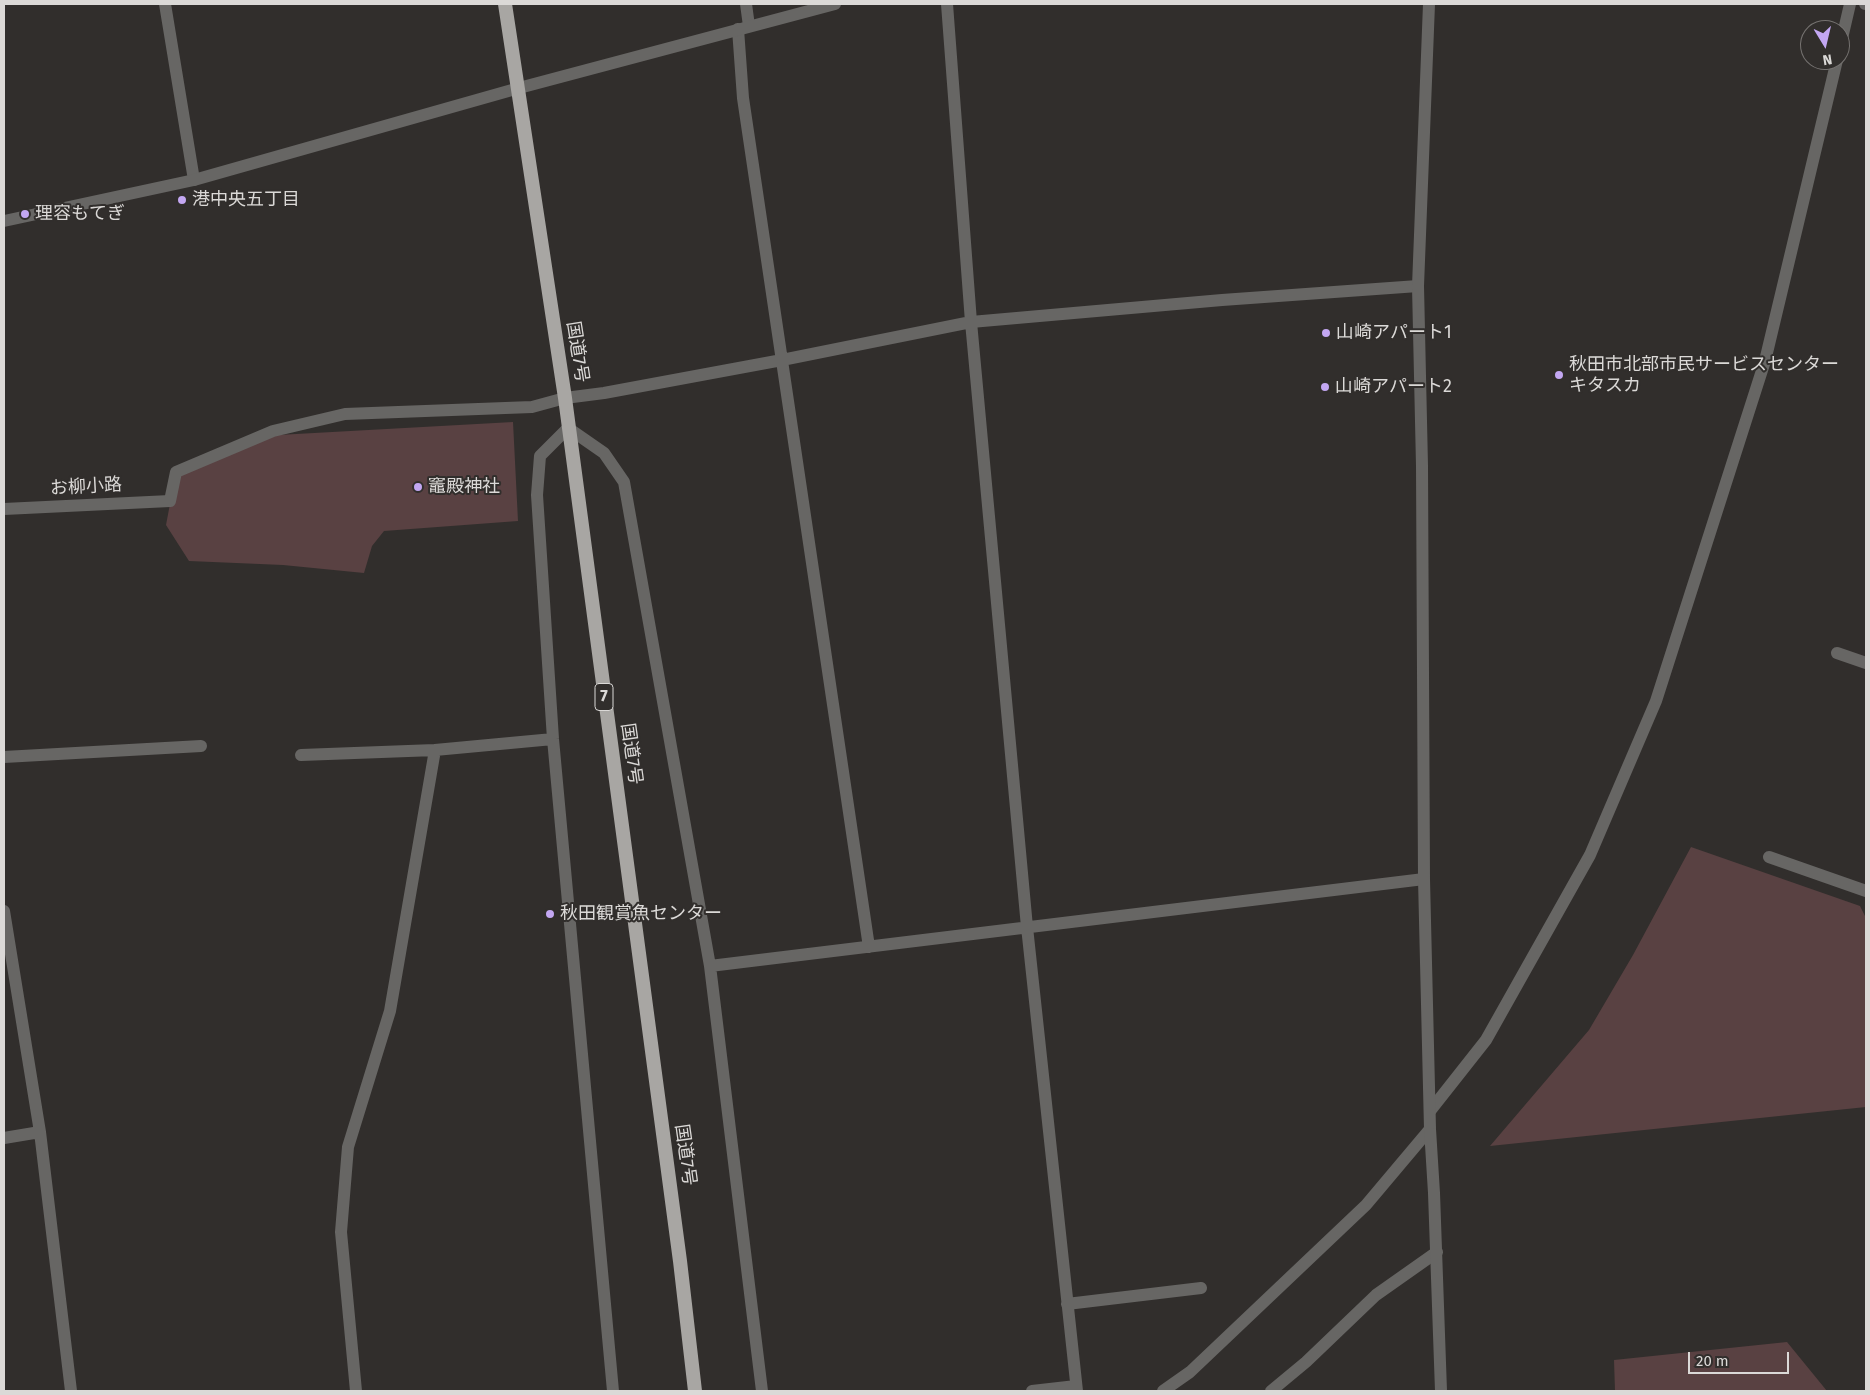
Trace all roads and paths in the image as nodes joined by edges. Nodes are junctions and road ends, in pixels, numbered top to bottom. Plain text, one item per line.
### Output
1 (165, 4) edge
2 (505, 4) edge
3 (746, 4) edge
4 (835, 4) edge
5 (947, 4) edge
6 (1429, 4) edge
7 (1850, 4) edge
8 (1846, 20) edge
9 (743, 27) junction
10 (1835, 70) edge
11 (519, 88) junction
12 (194, 180) junction
13 (4, 221) edge
14 (1418, 286) junction
15 (971, 322) junction
16 (782, 360) junction
17 (565, 398) junction
18 (568, 428) junction
19 (4, 509) edge
20 (1837, 653) dead end
21 (1866, 663) edge
22 (553, 739) junction
23 (201, 746) dead end
24 (435, 750) junction
25 (301, 755) dead end
26 (4, 757) edge
27 (1769, 858) dead end
28 (1424, 879) junction
29 (1866, 890) edge
30 (4, 911) edge
31 (1027, 927) junction
32 (869, 947) junction
33 (710, 966) junction
34 (1430, 1111) junction
35 (1430, 1129) junction
36 (40, 1132) junction
37 (4, 1138) edge
38 (1437, 1252) junction
39 (1201, 1288) dead end
40 (1067, 1304) junction
41 (1076, 1388) edge
42 (71, 1391) edge
43 (356, 1391) edge
44 (613, 1391) edge
45 (695, 1391) edge
46 (762, 1391) edge
47 (1032, 1391) edge
48 (1162, 1391) edge
49 (1271, 1391) edge
50 (1441, 1391) edge

1 - 12 street
2 - 11 highway, 国道7号 / 7
3 - 9 street
4 - 9 street
5 - 15 street
6 - 14 street
7 - 8 street
9 - 11 street
9 - 16 street
10 - 34 street
11 - 12 street
11 - 17 highway, 国道7号 / 7
12 - 13 street
14 - 15 street
14 - 28 street
15 - 16 street
15 - 31 street
16 - 17 street
16 - 32 street
17 - 18 highway, 国道7号 / 7
17 - 19 street, お柳小路
18 - 22 street
18 - 33 street
18 - 45 highway, 国道7号 / 7
20 - 21 street
22 - 24 street
22 - 44 street
23 - 26 street
24 - 25 street
24 - 43 street
27 - 29 street
28 - 31 street
28 - 34 street
30 - 36 street
31 - 32 street
31 - 40 street
32 - 33 street
33 - 46 street
34 - 35 street
35 - 38 street
35 - 48 street
36 - 37 street
36 - 42 street
38 - 49 street
38 - 50 street
39 - 40 street
40 - 41 street
41 - 47 street

